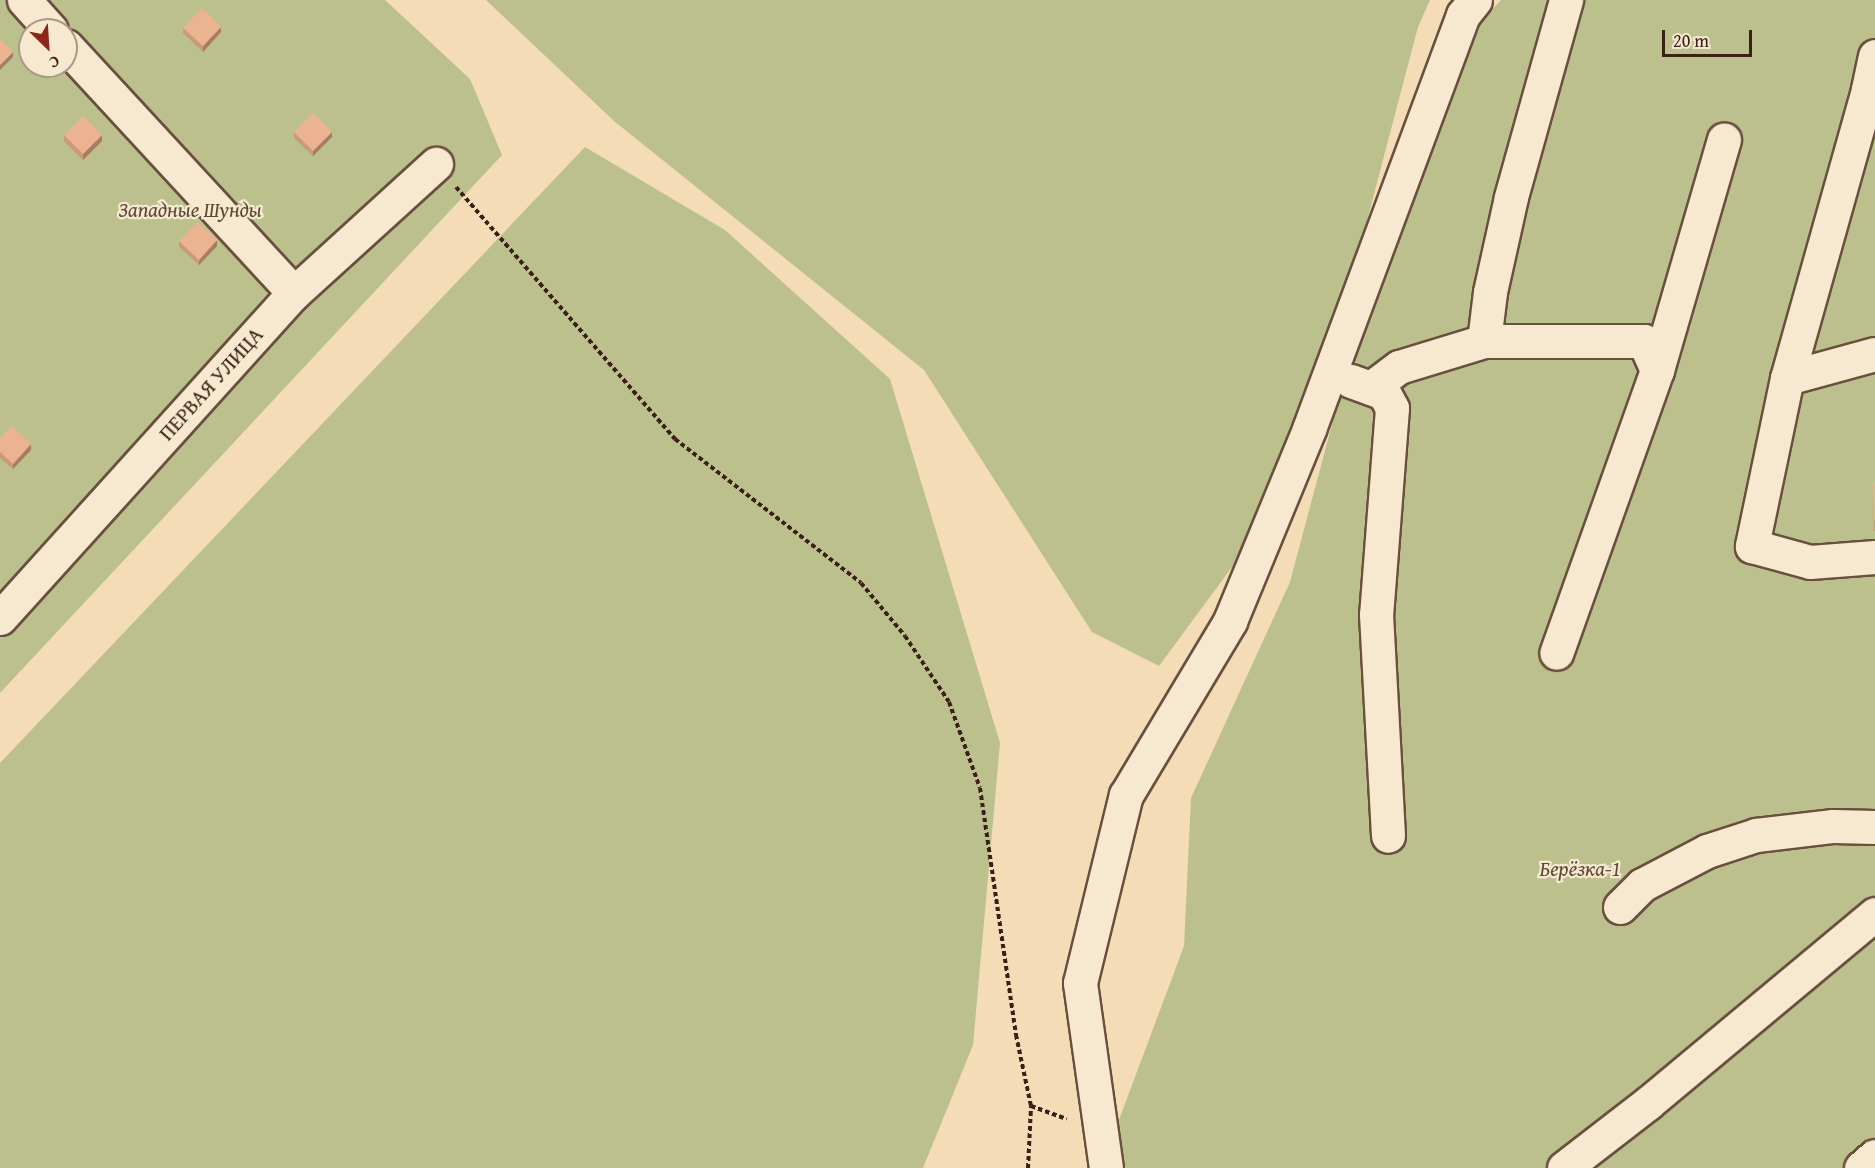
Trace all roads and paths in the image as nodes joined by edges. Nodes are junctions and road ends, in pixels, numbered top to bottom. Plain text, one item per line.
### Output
1 (24, 0) edge
2 (1475, 0) edge
3 (1566, 0) edge
4 (40, 18) edge
5 (1875, 56) edge
6 (78, 59) edge
7 (1871, 90) edge
8 (1724, 140) dead end
9 (436, 164) joint
10 (294, 293) junction
11 (1484, 341) junction
12 (1875, 354) edge
13 (1657, 370) junction
14 (1330, 373) junction
15 (1787, 378) junction
16 (1371, 388) junction
17 (1875, 557) edge
18 (4, 606) edge
19 (1556, 653) dead end
20 (1875, 827) edge
21 (1388, 836) dead end
22 (1620, 907) dead end
23 (1875, 914) edge
24 (1031, 1106) junction
25 (1101, 1133) junction
26 (1875, 1156) edge
27 (1029, 1168) edge
28 (1106, 1168) edge
29 (1564, 1168) edge
30 (1861, 1168) edge

1 - 4 street
2 - 14 street
3 - 11 street
5 - 7 street
6 - 10 street
7 - 15 street
8 - 13 street
9 - 10 street, ПЕРВАЯ УЛИЦА
9 - 24 path
10 - 18 street, ПЕРВАЯ УЛИЦА
11 - 13 street
11 - 16 street
12 - 15 street
13 - 19 street
14 - 16 street
14 - 25 street
15 - 17 street
16 - 21 street
20 - 22 street
23 - 29 street
24 - 25 path
24 - 27 path
25 - 28 street
26 - 30 street

